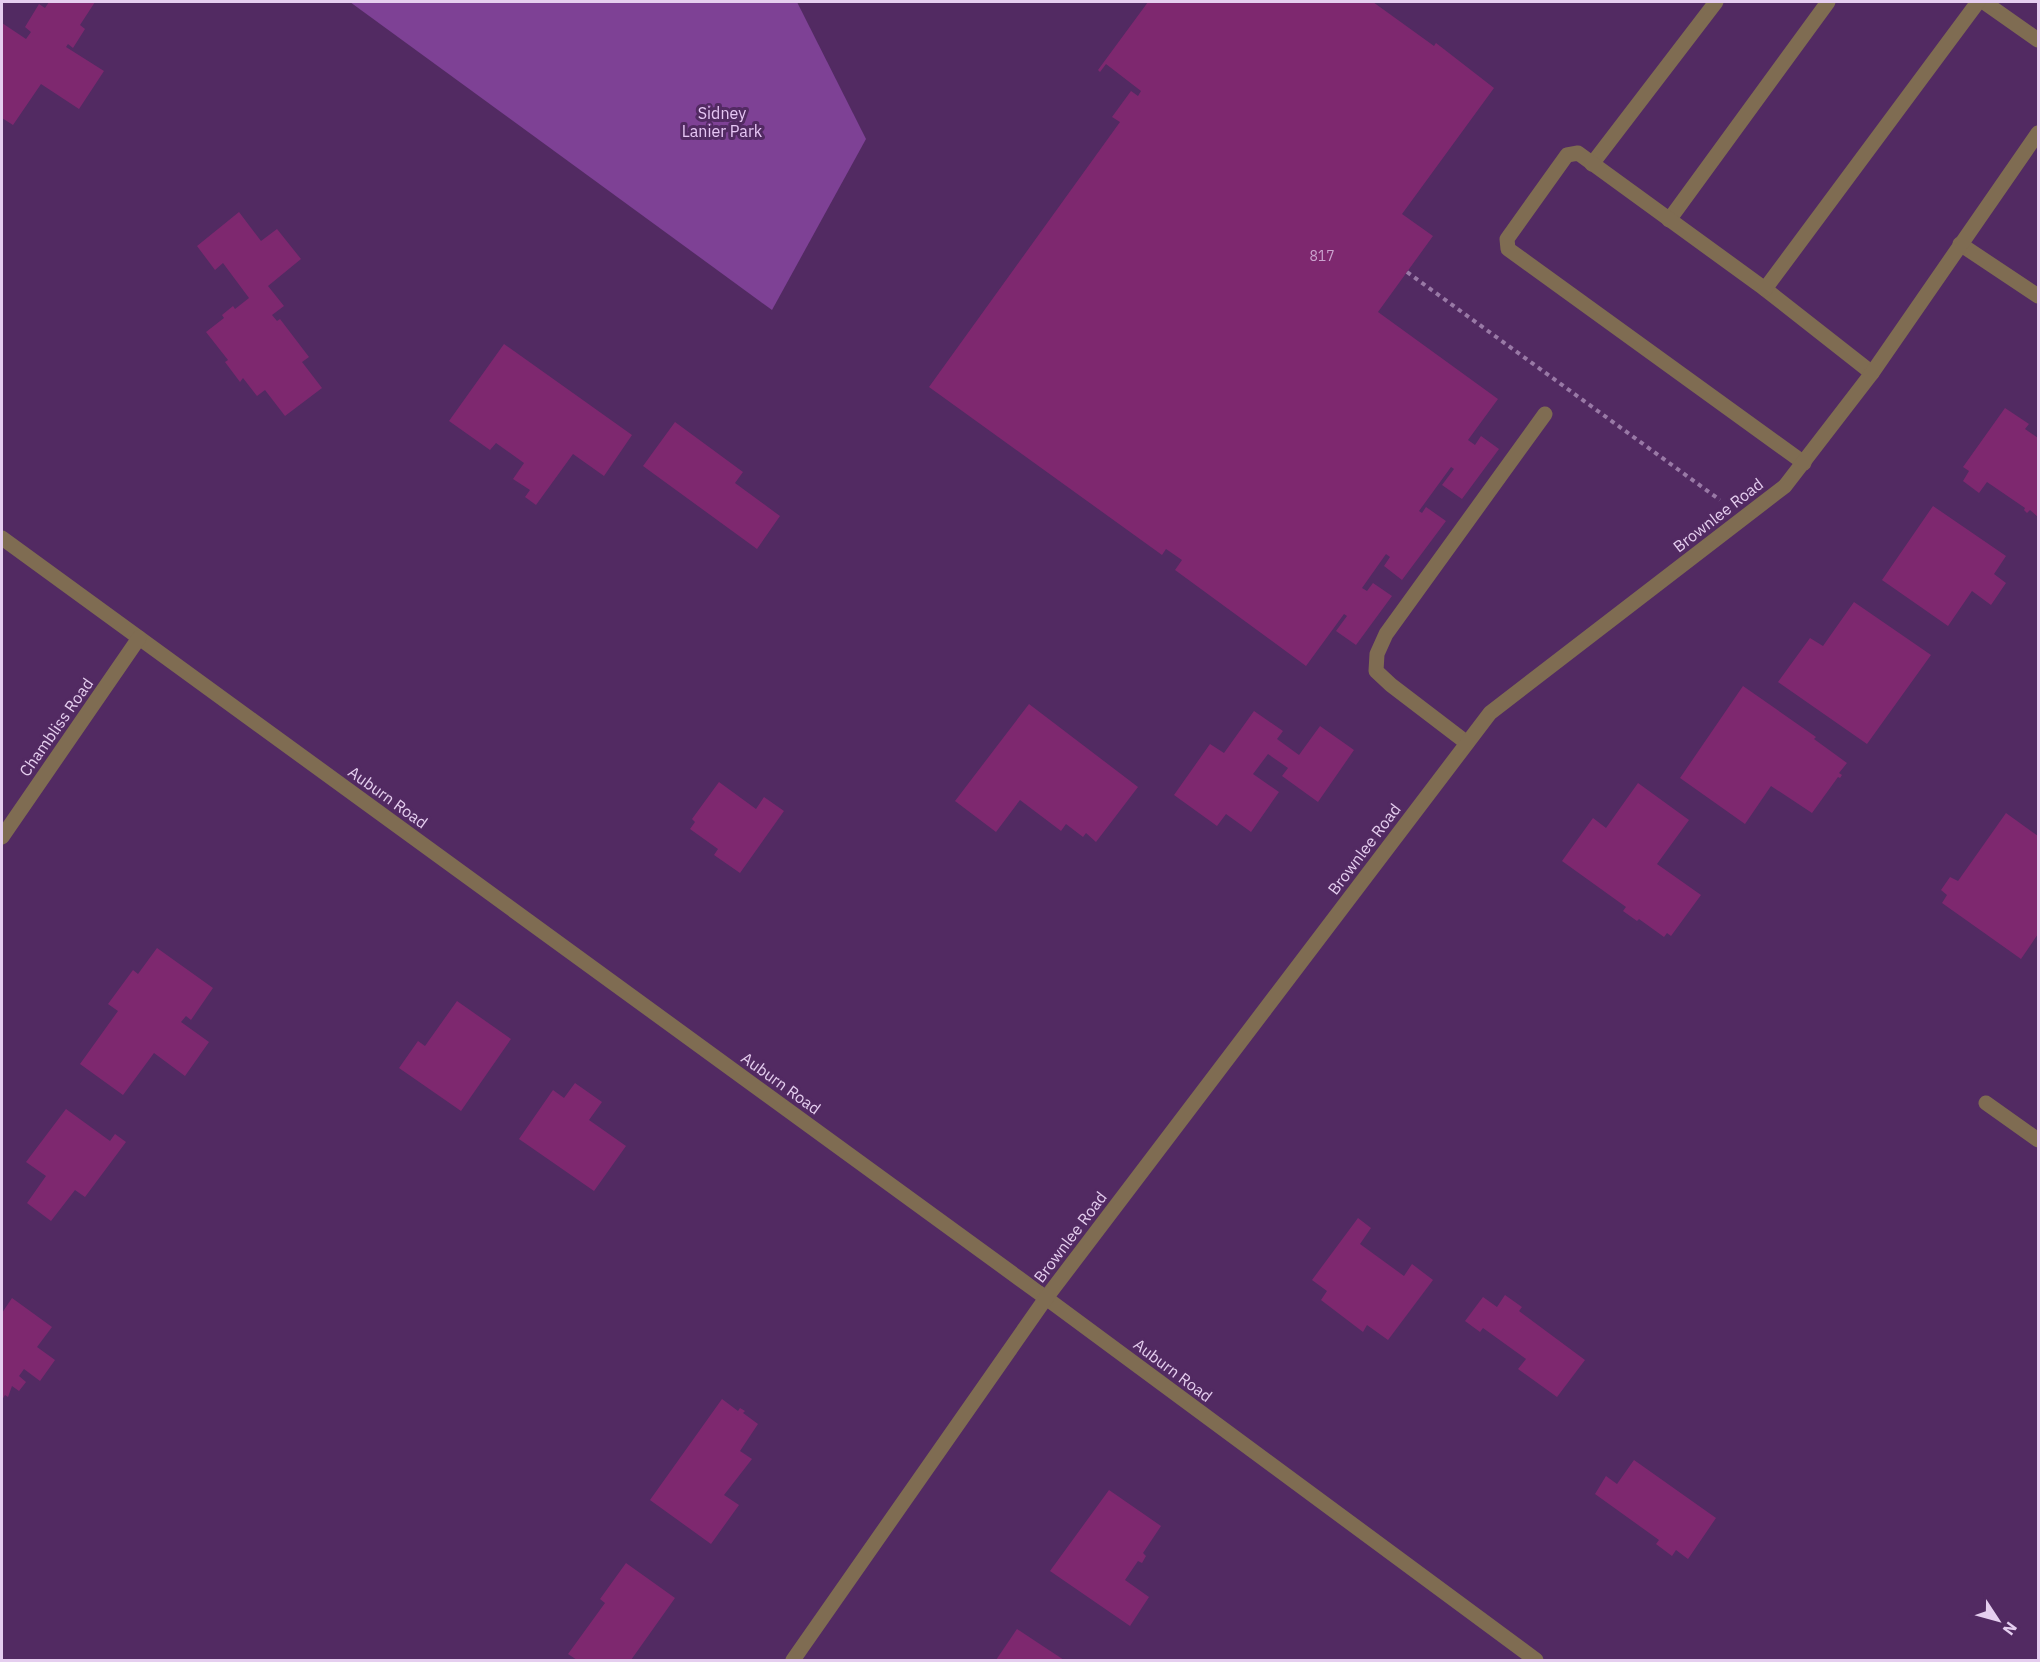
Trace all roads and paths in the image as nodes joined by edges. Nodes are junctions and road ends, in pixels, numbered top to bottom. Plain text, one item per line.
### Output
1 (1716, 2) edge
2 (1828, 2) edge
3 (1978, 2) edge
4 (1984, 2) edge
5 (2038, 40) edge
6 (2038, 133) edge
7 (1592, 164) junction
8 (1669, 220) junction
9 (1960, 244) junction
10 (1407, 272) dead end
11 (1765, 289) junction
12 (2038, 296) edge
13 (1872, 373) junction
14 (1545, 414) dead end
15 (1804, 463) junction
16 (1721, 501) dead end
17 (2, 538) edge
18 (139, 638) junction
19 (1467, 743) junction
20 (2, 837) edge
21 (1986, 1103) dead end
22 (2038, 1140) edge
23 (1046, 1298) junction
24 (793, 1660) edge
25 (1536, 1660) edge

1 - 7 street
2 - 8 street
3 - 11 street
4 - 5 street
6 - 9 street, Brownlee Road
7 - 8 street
7 - 15 street
8 - 11 street
9 - 12 street
9 - 13 street, Brownlee Road
10 - 16 path
11 - 13 street
13 - 15 street, Brownlee Road
14 - 19 street
15 - 19 street, Brownlee Road
17 - 18 street, Auburn Road
18 - 20 street, Chambliss Road
18 - 23 street, Auburn Road
19 - 23 street, Brownlee Road
21 - 22 street
23 - 24 street, Brownlee Road
23 - 25 street, Auburn Road

